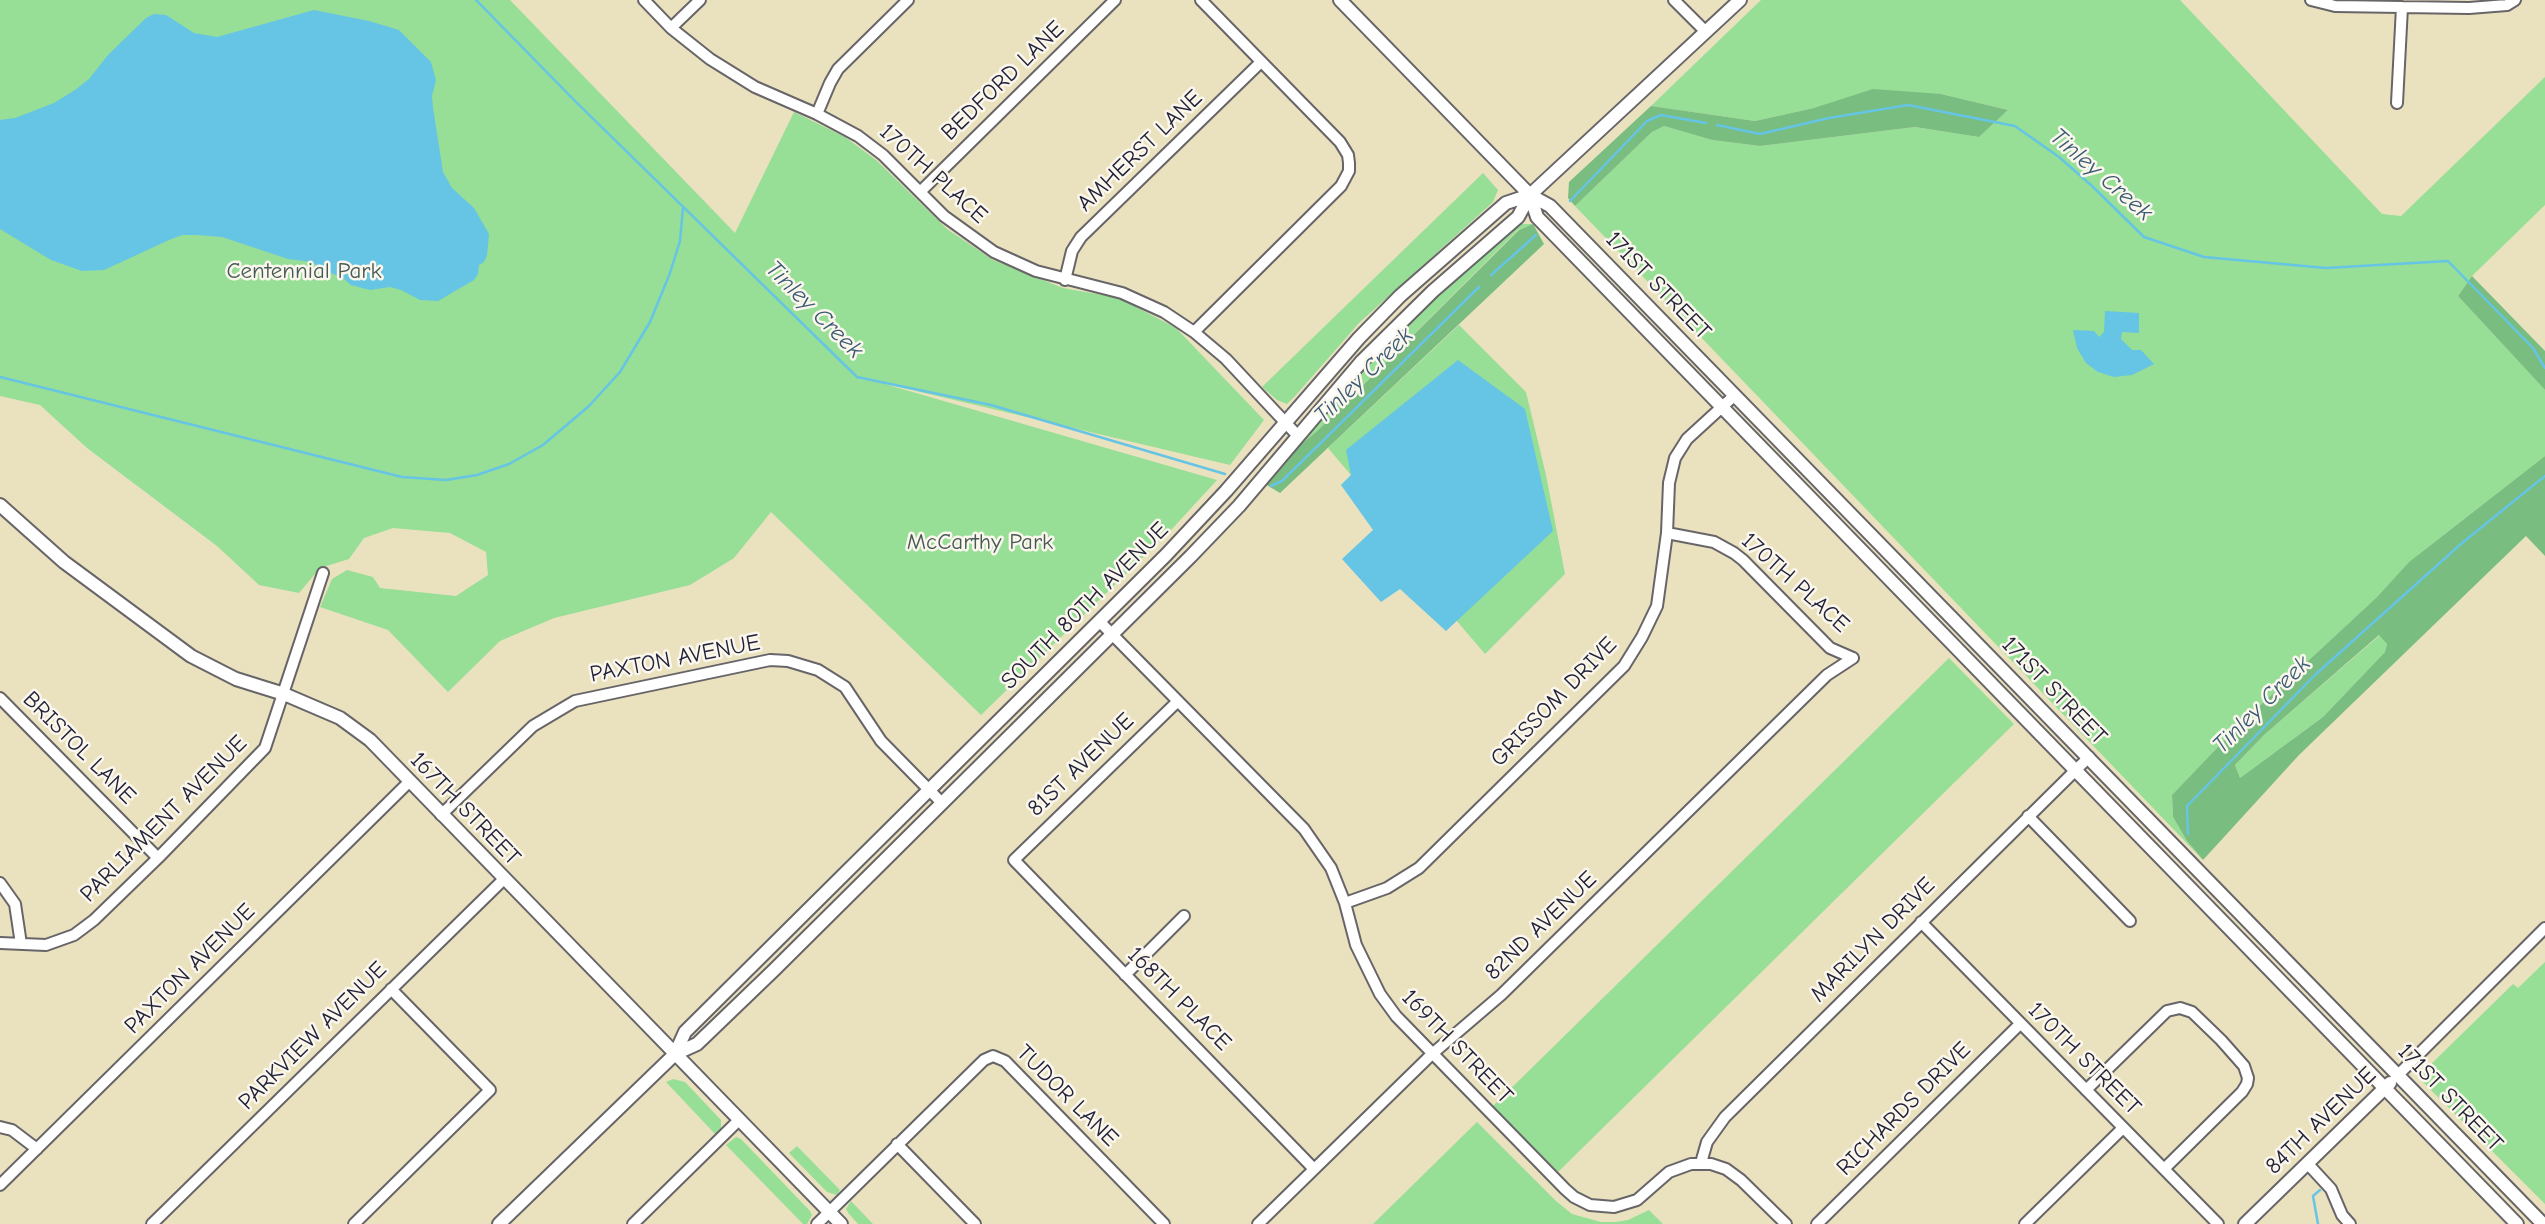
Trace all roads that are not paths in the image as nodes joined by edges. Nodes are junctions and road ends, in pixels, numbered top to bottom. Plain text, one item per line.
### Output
1 (644, 0) edge
2 (700, 0) edge
3 (908, 0) edge
4 (1115, 0) edge
5 (1201, 0) edge
6 (1340, 0) edge
7 (1674, 0) edge
8 (1740, 0) edge
9 (2311, 0) edge
10 (2515, 0) edge
11 (2402, 7) junction
12 (671, 28) junction
13 (1706, 32) junction
14 (1261, 62) junction
15 (2397, 103) dead end
16 (817, 114) junction
17 (920, 192) junction
18 (1530, 195) junction
19 (1065, 279) junction
20 (1194, 332) junction
21 (1735, 395) junction
22 (1722, 408) junction
23 (1284, 423) junction
24 (1298, 436) junction
25 (0, 505) edge
26 (1667, 533) junction
27 (323, 573) dead end
28 (1100, 622) junction
29 (1112, 635) junction
30 (1853, 658) joint
31 (284, 694) junction
32 (0, 698) edge
33 (1178, 701) junction
34 (2089, 757) junction
35 (2076, 769) junction
36 (409, 782) junction
37 (929, 790) junction
38 (942, 803) junction
39 (441, 816) junction
40 (2028, 817) junction
41 (158, 858) junction
42 (1014, 860) joint
43 (503, 878) junction
44 (0, 883) edge
45 (1345, 903) junction
46 (1184, 916) dead end
47 (2130, 921) dead end
48 (1921, 922) junction
49 (2545, 928) edge
50 (0, 943) edge
51 (21, 944) junction
52 (1125, 975) junction
53 (391, 989) junction
54 (2020, 1024) junction
55 (675, 1054) junction
56 (1432, 1054) junction
57 (2399, 1074) junction
58 (2385, 1088) junction
59 (2087, 1090) junction
60 (739, 1119) junction
61 (0, 1126) edge
62 (2123, 1128) junction
63 (897, 1144) junction
64 (37, 1149) junction
65 (1701, 1163) junction
66 (2307, 1163) junction
67 (1314, 1169) junction
68 (2164, 1169) junction
69 (0, 1185) edge
70 (829, 1212) junction
71 (152, 1224) edge
72 (354, 1224) edge
73 (499, 1224) edge
74 (633, 1224) edge
75 (817, 1224) edge
76 (841, 1224) edge
77 (975, 1224) edge
78 (1164, 1224) edge
79 (1258, 1224) edge
80 (1786, 1224) edge
81 (1817, 1224) edge
82 (2025, 1224) edge
83 (2218, 1224) edge
84 (2245, 1224) edge
85 (2350, 1224) edge
86 (2517, 1224) edge
87 (2543, 1224) edge

1 - 12 street, 170TH PLACE
2 - 12 street
3 - 16 street
4 - 17 street, BEDFORD LANE
5 - 14 street
6 - 18 street, 171ST STREET
7 - 13 street
8 - 13 street, SOUTH 80TH AVENUE
9 - 11 street
10 - 11 street
11 - 15 street
12 - 16 street, 170TH PLACE
13 - 18 street, SOUTH 80TH AVENUE
14 - 19 street, AMHERST LANE
14 - 20 street
16 - 17 street, 170TH PLACE
17 - 19 street, 170TH PLACE
18 - 21 street, 171ST STREET
18 - 22 street, 171ST STREET
18 - 23 street, SOUTH 80TH AVENUE
18 - 24 street, SOUTH 80TH AVENUE
19 - 20 street, 170TH PLACE
20 - 23 street, 170TH PLACE
21 - 22 street, GRISSOM DRIVE
21 - 34 street, 171ST STREET
22 - 26 street, GRISSOM DRIVE
22 - 35 street, 171ST STREET
23 - 24 street, 170TH PLACE
23 - 28 street, SOUTH 80TH AVENUE
24 - 29 street, SOUTH 80TH AVENUE
25 - 31 street, 167TH STREET
26 - 30 street, 170TH PLACE
26 - 45 street, GRISSOM DRIVE
27 - 31 street, PARLIAMENT AVENUE
28 - 29 street, 169TH STREET
28 - 37 street, SOUTH 80TH AVENUE
29 - 33 street, 169TH STREET
29 - 38 street, SOUTH 80TH AVENUE
30 - 56 street, 82ND AVENUE
31 - 36 street, 167TH STREET
31 - 41 street, PARLIAMENT AVENUE
32 - 41 street, BRISTOL LANE
33 - 42 street, 81ST AVENUE
33 - 45 street, 169TH STREET
34 - 35 street, MARILYN DRIVE
34 - 57 street, 171ST STREET
35 - 40 street, MARILYN DRIVE
35 - 58 street, 171ST STREET
36 - 39 street, 167TH STREET
36 - 64 street, PAXTON AVENUE
37 - 38 street, PAXTON AVENUE
37 - 39 street, PAXTON AVENUE
37 - 55 street, SOUTH 80TH AVENUE
38 - 55 street, SOUTH 80TH AVENUE
39 - 43 street, 167TH STREET
40 - 47 street
40 - 48 street, MARILYN DRIVE
41 - 51 street, PARLIAMENT AVENUE
42 - 52 street, 168TH PLACE
43 - 53 street, PARKVIEW AVENUE
43 - 55 street, 167TH STREET
44 - 51 street
45 - 56 street, 169TH STREET
46 - 52 street
48 - 54 street, 170TH STREET
48 - 65 street, MARILYN DRIVE
49 - 57 street, 84TH AVENUE
50 - 51 street, PARLIAMENT AVENUE
52 - 67 street, 168TH PLACE
53 - 71 street, PARKVIEW AVENUE
53 - 72 street
54 - 59 street, 170TH STREET
54 - 81 street, RICHARDS DRIVE
55 - 60 street, 167TH STREET
55 - 73 street, SOUTH 80TH AVENUE
56 - 65 street, 169TH STREET
56 - 67 street, 82ND AVENUE
57 - 58 street, 84TH AVENUE
57 - 87 street, 171ST STREET
58 - 66 street, 84TH AVENUE
58 - 86 street, 171ST STREET
59 - 62 street, 170TH STREET
59 - 68 street
60 - 70 street, 167TH STREET
60 - 74 street
61 - 64 street
62 - 68 street, 170TH STREET
62 - 82 street
63 - 70 street, TUDOR LANE
63 - 77 street
63 - 78 street, TUDOR LANE
64 - 69 street, PAXTON AVENUE
65 - 80 street
66 - 84 street, 84TH AVENUE
66 - 85 street
67 - 79 street, 82ND AVENUE
68 - 83 street, 170TH STREET
70 - 75 street, TUDOR LANE
70 - 76 street, 167TH STREET

